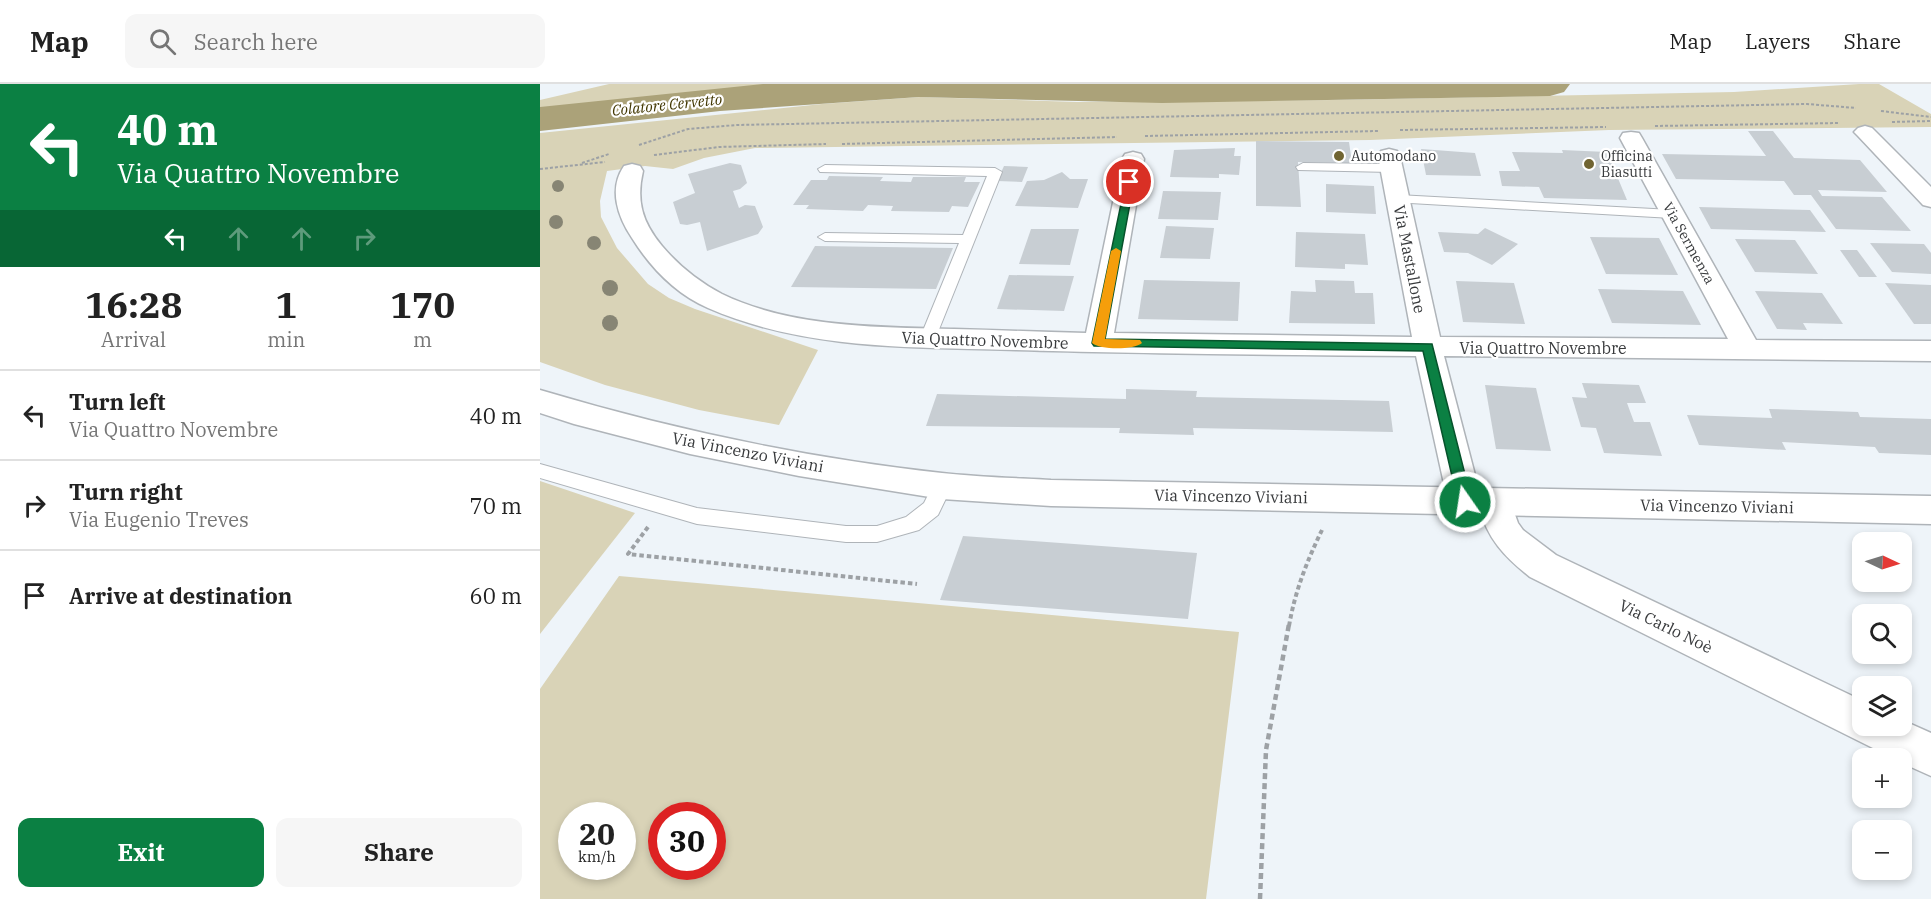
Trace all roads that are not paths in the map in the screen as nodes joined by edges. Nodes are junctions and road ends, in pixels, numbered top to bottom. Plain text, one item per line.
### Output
1 (1865, 120) road end
2 (1631, 138) dead end
3 (1388, 146) joint
4 (627, 158) road end
5 (1133, 159) dead end
6 (1303, 167) dead end
7 (825, 169) dead end
8 (1398, 199) junction
9 (1931, 200) edge
10 (1672, 214) junction
11 (825, 237) dead end
12 (968, 239) junction
13 (928, 338) junction
14 (1098, 343) junction
15 (1428, 347) junction
16 (1747, 349) junction
17 (1931, 351) edge
18 (540, 401) edge
19 (540, 471) edge
20 (942, 486) junction
21 (1480, 502) junction
22 (1931, 510) edge
23 (1852, 717) edge
24 (1892, 736) edge
25 (1931, 755) edge

1 - 9 street
2 - 10 street, Via Sermenza
3 - 6 lane
3 - 8 street, Via Mastallone
4 - 13 street, Via Quattro Novembre
5 - 14 street
7 - 12 lane
8 - 10 lane
8 - 15 street, Via Mastallone
10 - 16 street, Via Sermenza
11 - 12 lane
12 - 13 lane
13 - 14 street, Via Quattro Novembre
14 - 15 street, Via Quattro Novembre
15 - 16 street, Via Quattro Novembre
15 - 21 street, Via Mastallone
16 - 17 street, Via Quattro Novembre
18 - 20 street, Via Vincenzo Viviani
19 - 20 lane
20 - 21 street, Via Vincenzo Viviani
21 - 22 street, Via Vincenzo Viviani
21 - 23 street, Via Carlo Noè
24 - 25 street

